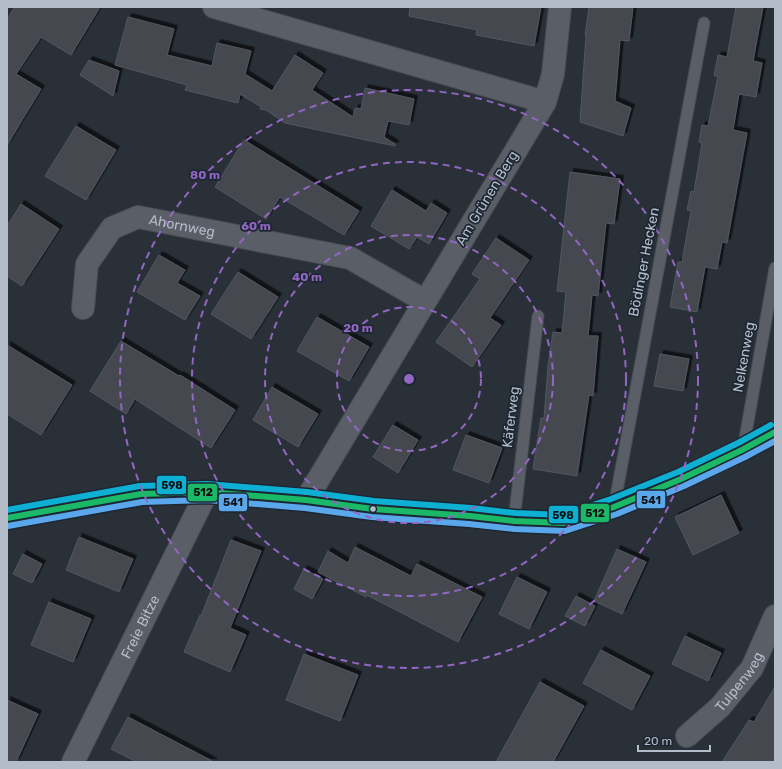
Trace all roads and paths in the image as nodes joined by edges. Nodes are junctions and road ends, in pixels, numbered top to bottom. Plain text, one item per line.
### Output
1 (214, 7) edge
2 (560, 7) edge
3 (704, 23) dead end
4 (545, 102) junction
5 (775, 268) edge
6 (425, 301) junction
7 (83, 308) dead end
8 (538, 316) dead end
9 (775, 432) edge
10 (742, 450) junction
11 (207, 492) junction
12 (306, 500) junction
13 (614, 507) junction
14 (7, 518) edge
15 (514, 521) junction
16 (775, 616) edge
17 (687, 736) dead end
18 (73, 762) edge

1 - 4 street
2 - 4 street, Am Grünen Berg
3 - 13 lane, Bödinger Hecken
4 - 6 street, Am Grünen Berg
5 - 10 lane, Nelkenweg
6 - 7 street, Ahornweg
6 - 12 street, Am Grünen Berg
8 - 15 lane, Käferweg
9 - 10 street
10 - 13 street
11 - 12 street
11 - 14 street
11 - 18 street, Freie Bitze
12 - 15 street
13 - 15 street
16 - 17 street, Tulpenweg

